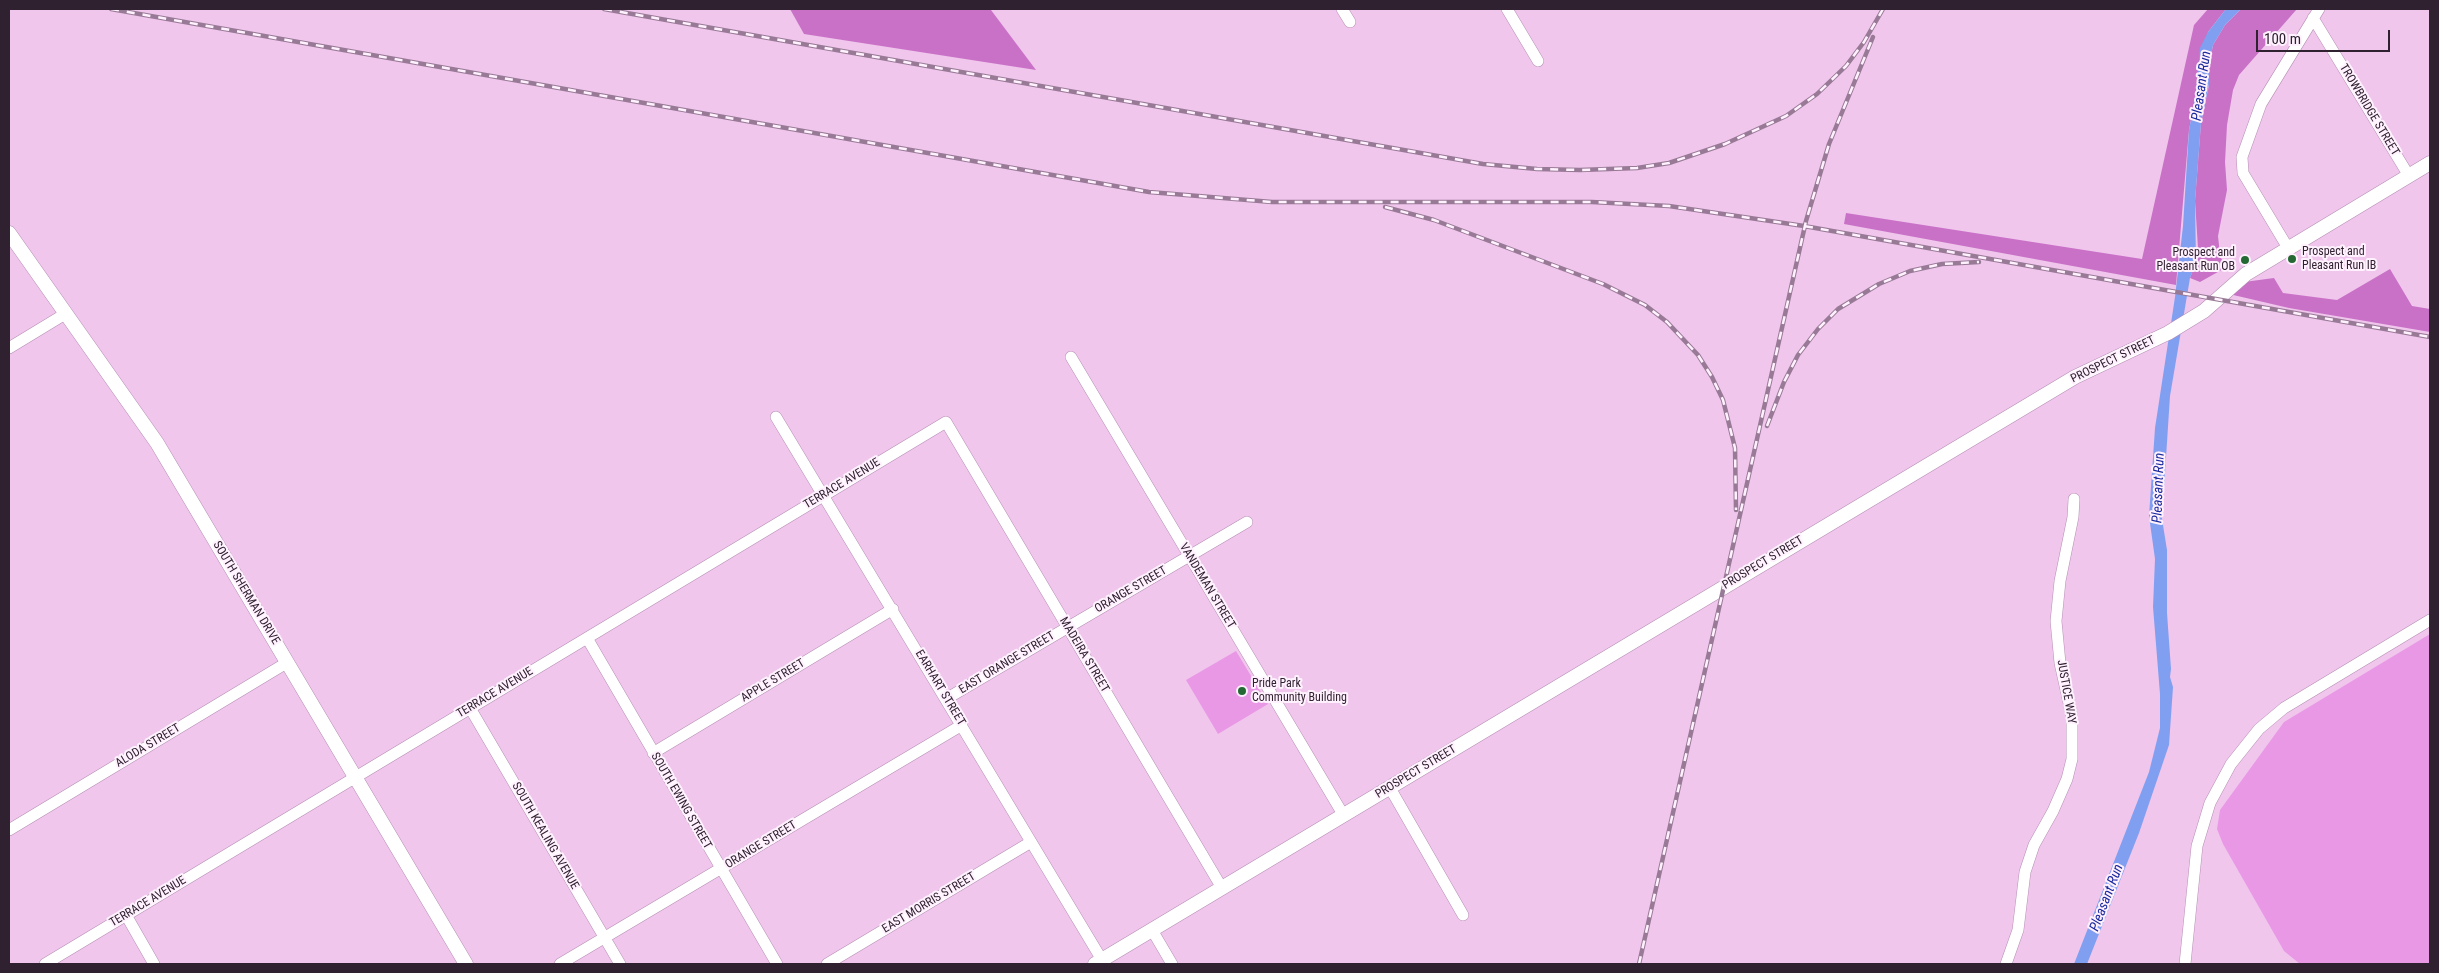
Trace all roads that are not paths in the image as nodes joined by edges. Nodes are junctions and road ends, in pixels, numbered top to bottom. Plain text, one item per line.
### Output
1 (1342, 9) edge
2 (1507, 9) edge
3 (2316, 14) edge
4 (1350, 22) dead end
5 (1538, 61) dead end
6 (2430, 163) edge
7 (2409, 176) junction
8 (9, 233) edge
9 (2288, 248) junction
10 (65, 314) junction
11 (9, 348) edge
12 (1071, 357) dead end
13 (776, 416) dead end
14 (946, 422) joint
15 (824, 495) junction
16 (2074, 499) dead end
17 (1247, 522) dead end
18 (1189, 557) junction
19 (893, 609) junction
20 (2430, 620) edge
21 (1067, 627) junction
22 (586, 638) junction
23 (288, 662) junction
24 (946, 699) junction
25 (470, 708) junction
26 (962, 725) junction
27 (653, 753) junction
28 (356, 777) junction
29 (1390, 788) junction
30 (1344, 816) junction
31 (9, 830) edge
32 (1031, 842) junction
33 (720, 868) junction
34 (1222, 888) junction
35 (126, 915) junction
36 (1463, 915) dead end
37 (1152, 930) junction
38 (605, 938) junction
39 (1099, 962) edge
40 (45, 964) edge
41 (154, 964) edge
42 (466, 964) edge
43 (560, 964) edge
44 (620, 964) edge
45 (777, 964) edge
46 (827, 964) edge
47 (1172, 964) edge
48 (2006, 964) edge
49 (2185, 964) edge

1 - 4 street
2 - 5 street
3 - 7 street, TROWBRIDGE STREET
3 - 9 street
6 - 7 main road, PROSPECT STREET
7 - 9 main road, PROSPECT STREET
8 - 10 main road, SOUTH SHERMAN DRIVE
9 - 29 main road, PROSPECT STREET
10 - 11 street
10 - 23 main road, SOUTH SHERMAN DRIVE
12 - 18 street, VANDEMAN STREET
13 - 15 street, EARHART STREET
14 - 15 street, TERRACE AVENUE
14 - 21 street, MADEIRA STREET
15 - 19 street, EARHART STREET
15 - 22 street, TERRACE AVENUE
16 - 48 street, JUSTICE WAY
17 - 18 street, ORANGE STREET
18 - 21 street, ORANGE STREET
18 - 30 street, VANDEMAN STREET
19 - 24 street, EARHART STREET
19 - 27 street, APPLE STREET
20 - 49 street
21 - 24 street, EAST ORANGE STREET
21 - 34 street, MADEIRA STREET
22 - 25 street, TERRACE AVENUE
22 - 27 street, SOUTH EWING STREET
23 - 28 main road, SOUTH SHERMAN DRIVE
23 - 31 street, ALODA STREET
24 - 26 street, EARHART STREET
25 - 28 street, TERRACE AVENUE
25 - 38 street, SOUTH KEALING AVENUE
26 - 32 street, EARHART STREET
26 - 33 street, ORANGE STREET
27 - 33 street, SOUTH EWING STREET
28 - 35 street, TERRACE AVENUE
28 - 42 main road, SOUTH SHERMAN DRIVE
29 - 30 main road, PROSPECT STREET
29 - 36 street
30 - 34 main road, PROSPECT STREET
32 - 39 street, EARHART STREET
32 - 46 street, EAST MORRIS STREET
33 - 38 street, ORANGE STREET
33 - 45 street, SOUTH EWING STREET
34 - 37 main road, PROSPECT STREET
35 - 40 street, TERRACE AVENUE
35 - 41 street
37 - 39 main road, PROSPECT STREET
37 - 47 street
38 - 43 street, ORANGE STREET
38 - 44 street, SOUTH KEALING AVENUE

